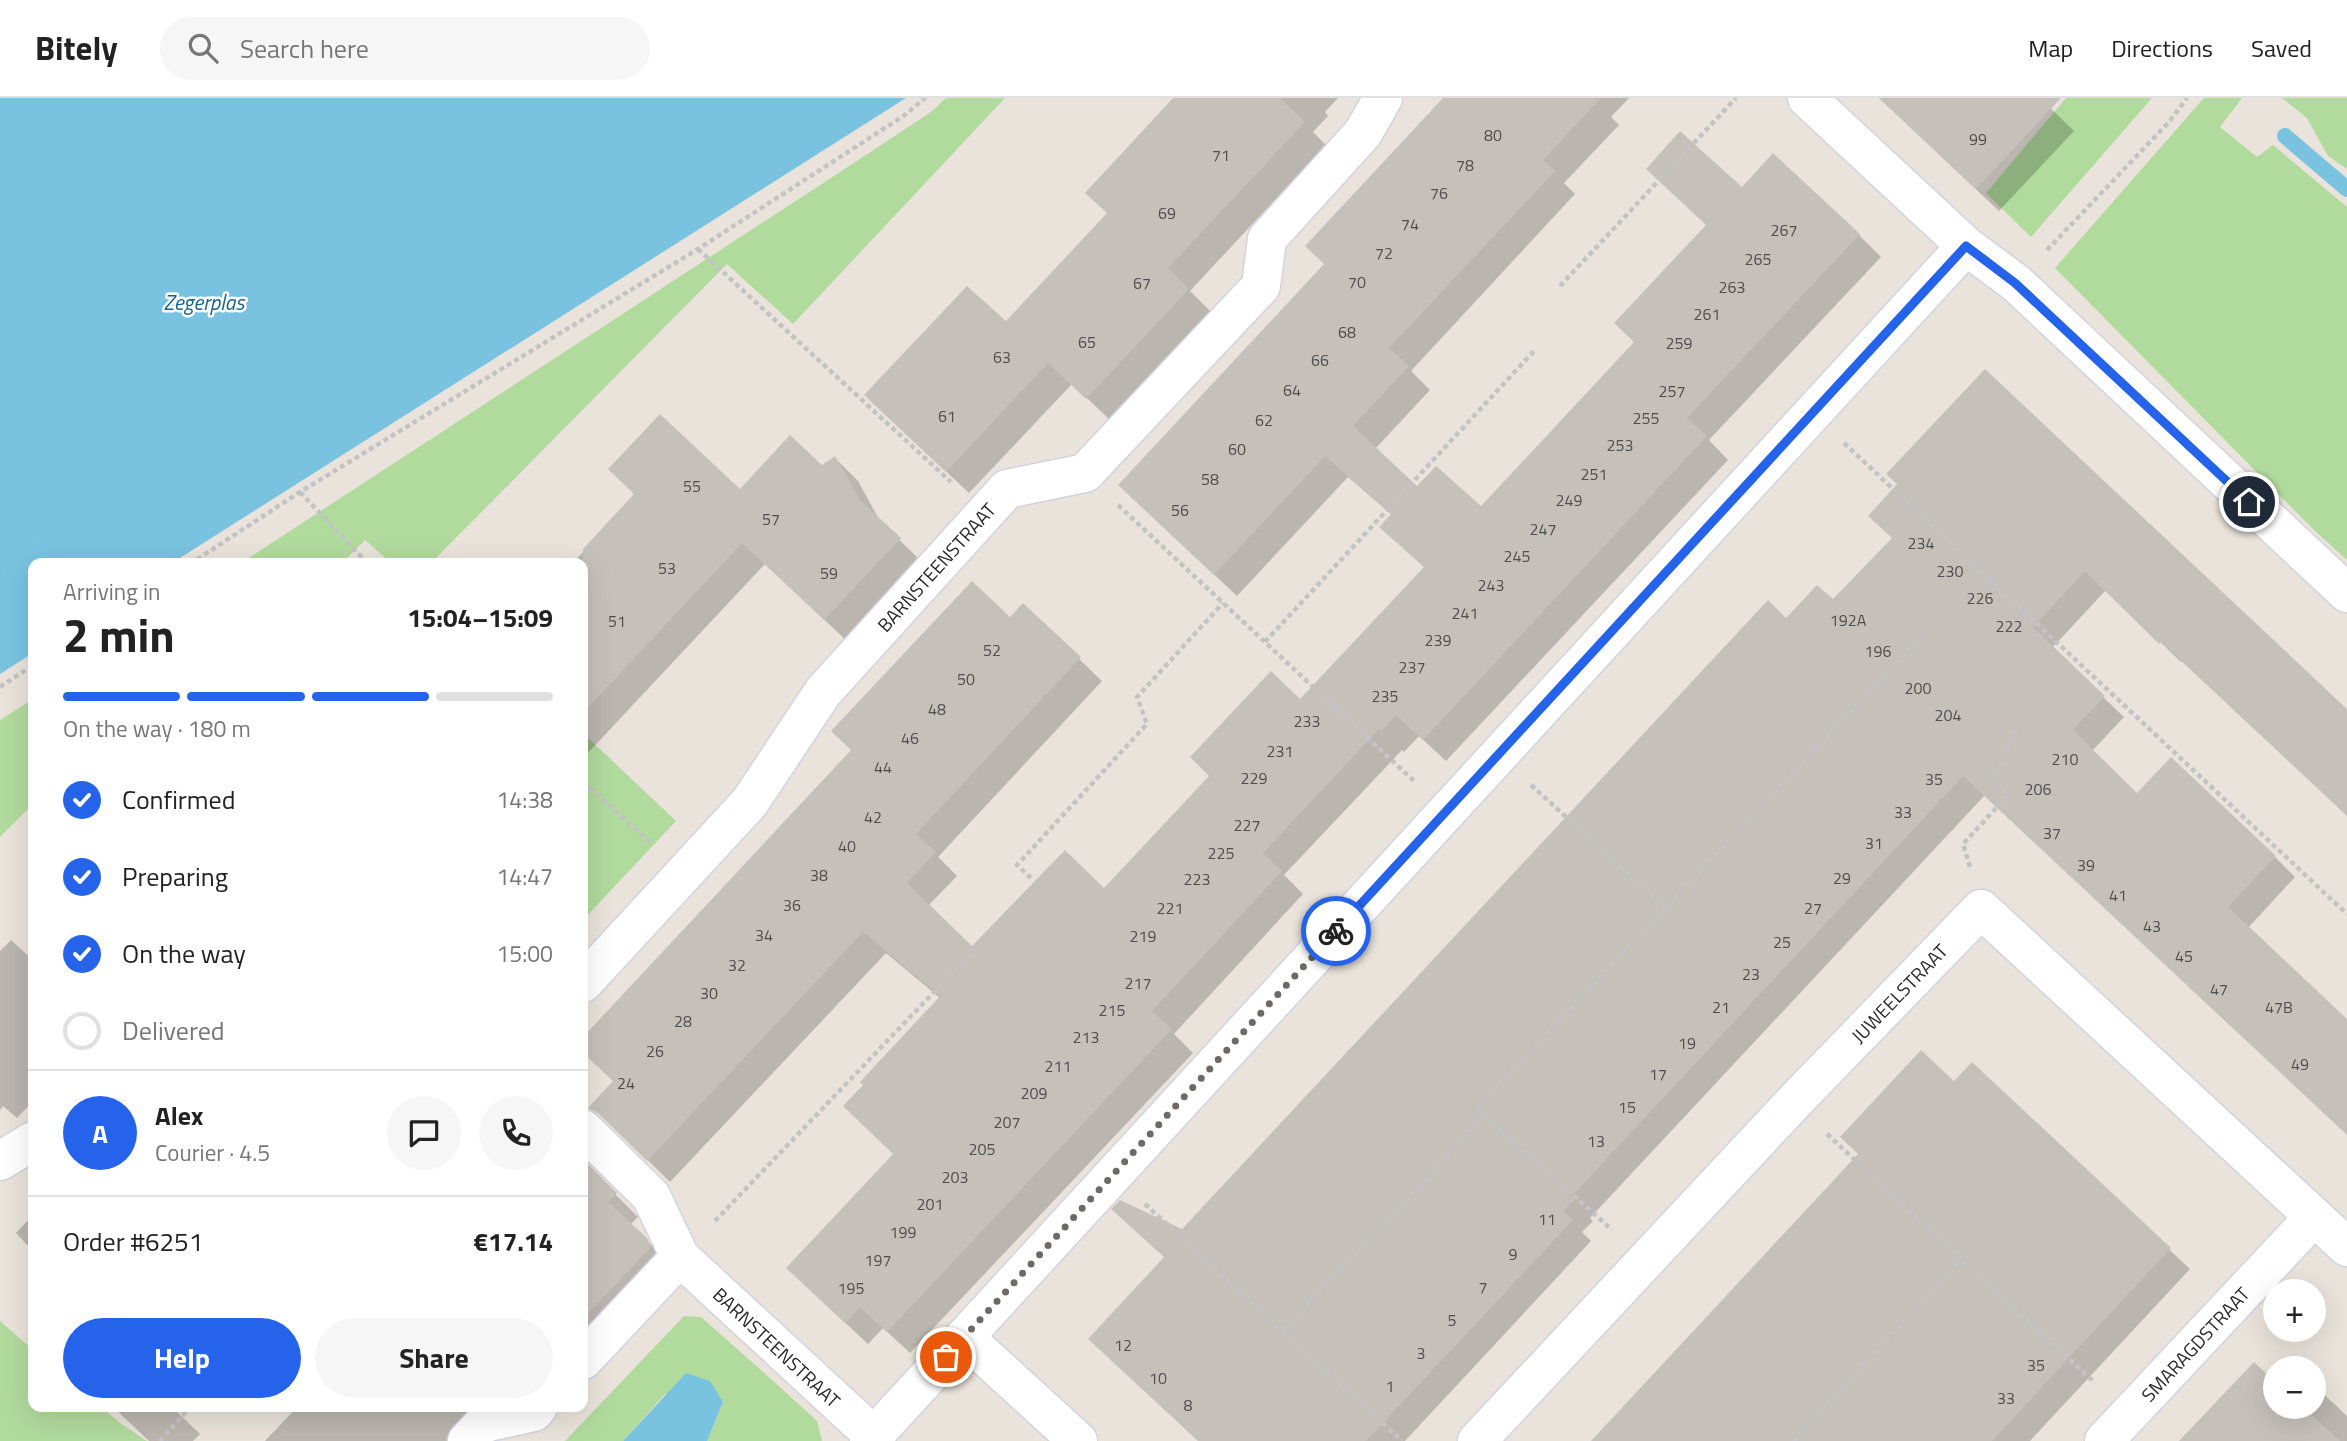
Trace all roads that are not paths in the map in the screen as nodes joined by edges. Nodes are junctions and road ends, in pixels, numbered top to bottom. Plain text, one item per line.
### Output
1 (1383, 98) edge
2 (1807, 98) edge
3 (1966, 246) junction
4 (2347, 593) edge
5 (588, 977) edge
6 (588, 1134) edge
7 (28, 1144) edge
8 (0, 1161) edge
9 (2314, 1217) junction
10 (2347, 1247) edge
11 (680, 1258) junction
12 (964, 1337) junction
13 (588, 1355) edge
14 (534, 1412) edge
15 (2116, 1428) edge
16 (872, 1438) edge
17 (467, 1441) edge
18 (1078, 1441) edge
19 (1477, 1441) edge

1 - 5 street, BARNSTEENSTRAAT
2 - 3 street
3 - 4 street
3 - 12 street
6 - 11 street, BARNSTEENSTRAAT
7 - 8 street
9 - 10 street
9 - 15 street, SMARAGDSTRAAT
9 - 19 street, JUWEELSTRAAT
11 - 13 street
11 - 16 street, BARNSTEENSTRAAT
12 - 16 street
12 - 18 street
14 - 17 street

